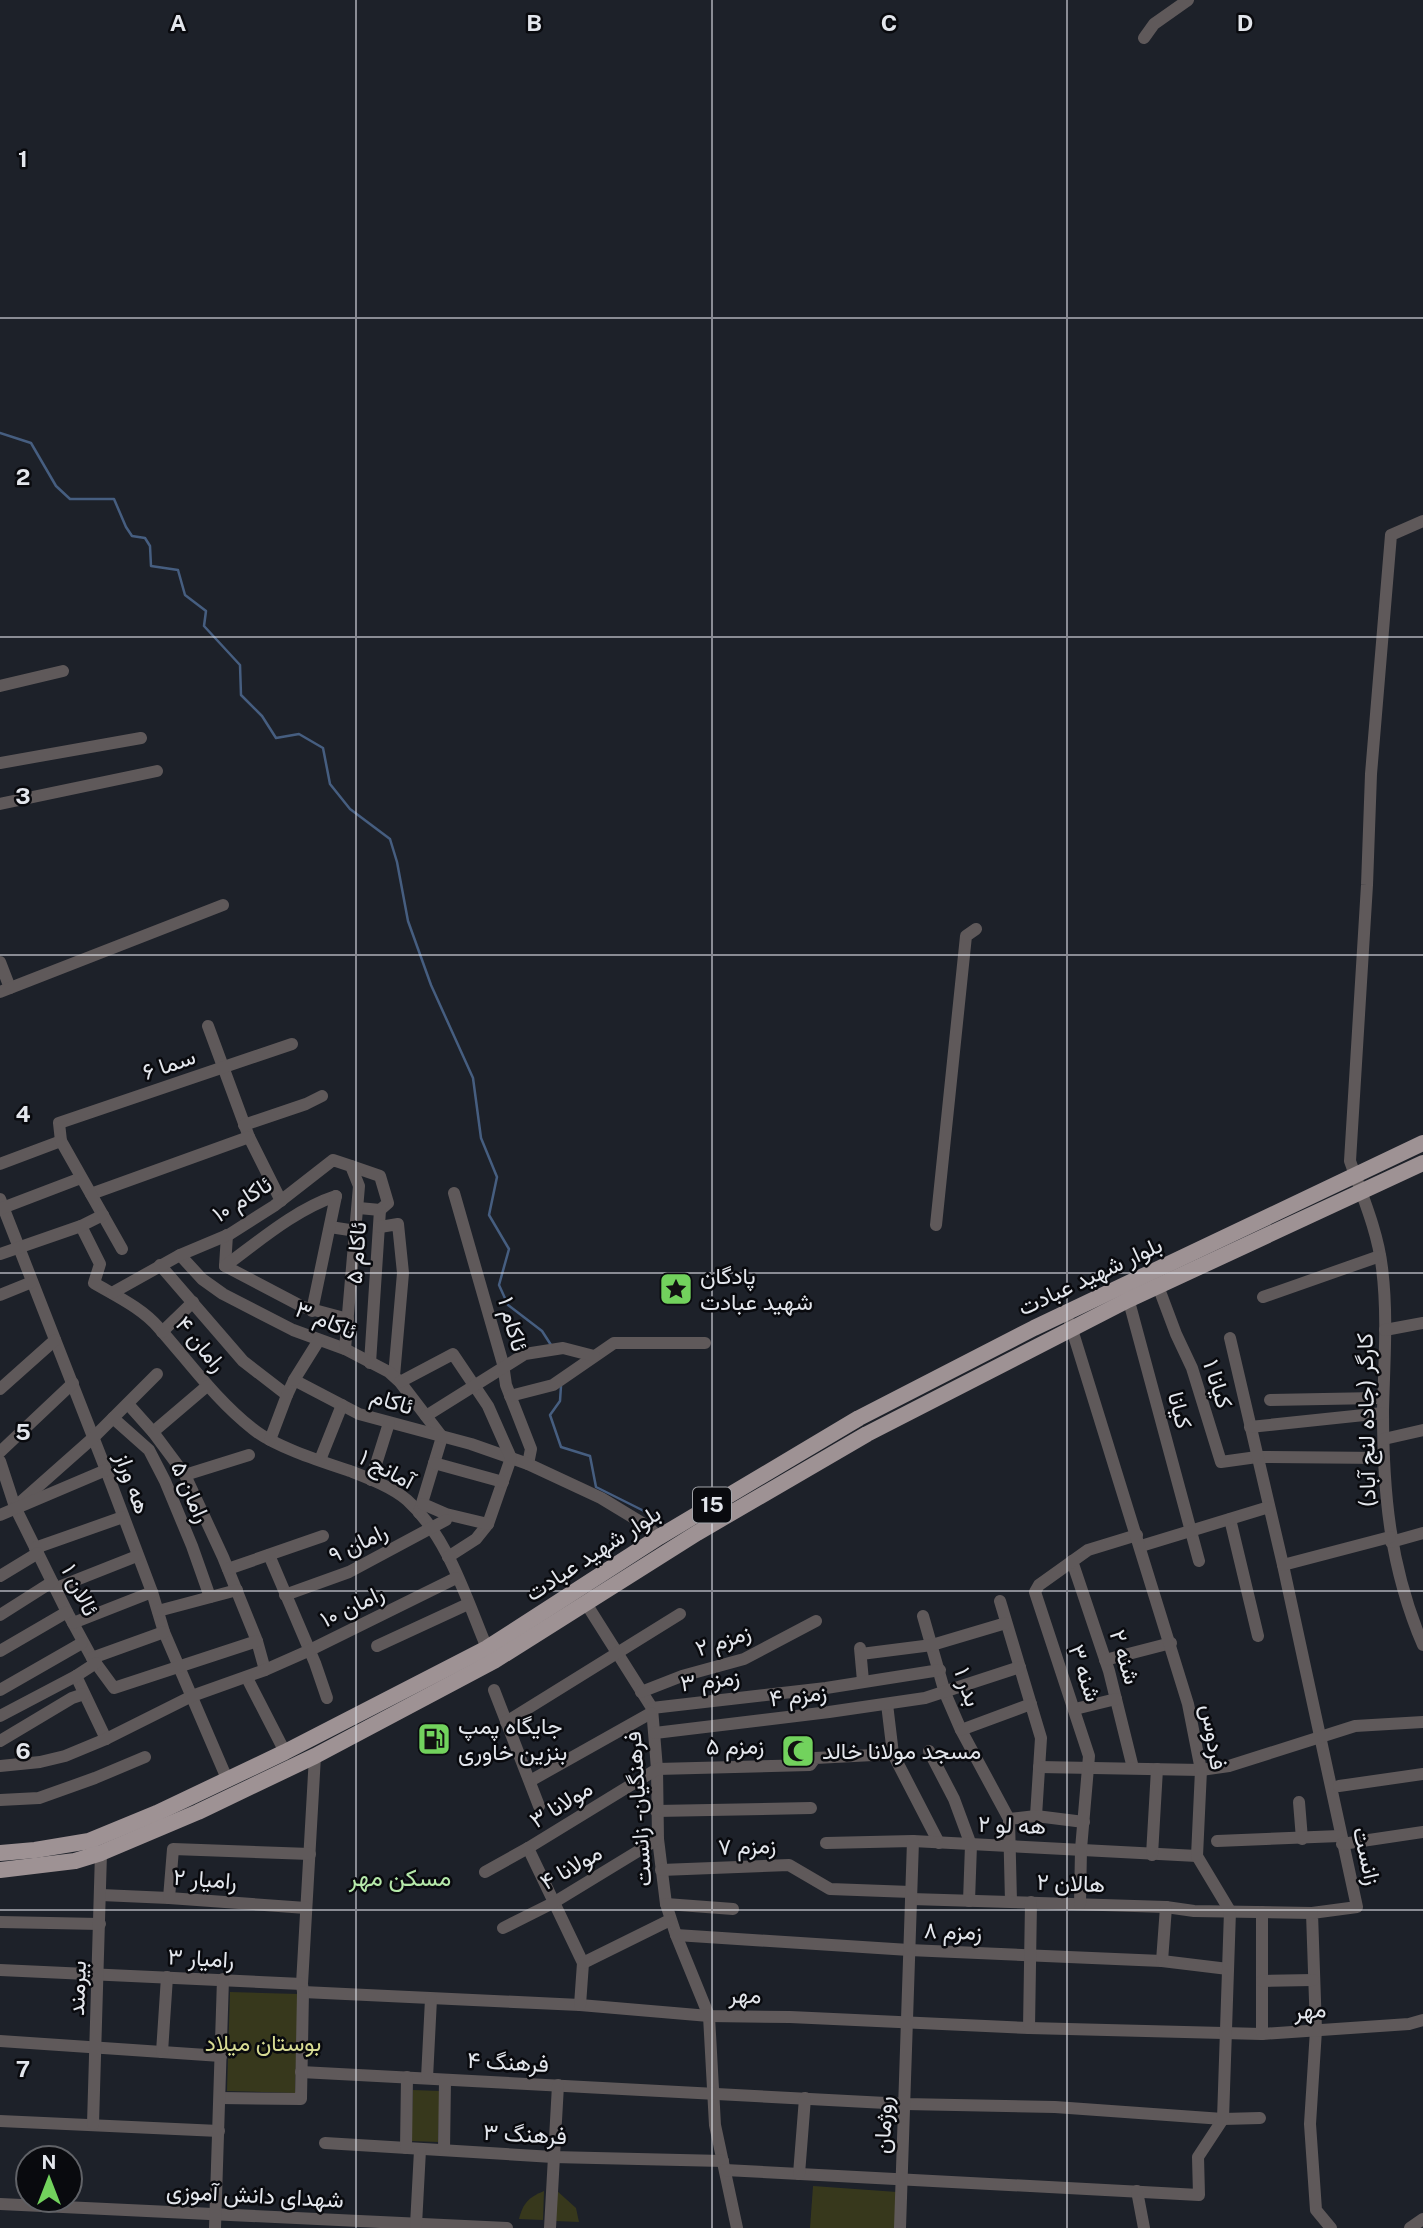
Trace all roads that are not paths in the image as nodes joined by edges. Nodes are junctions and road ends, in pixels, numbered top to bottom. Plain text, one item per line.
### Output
1 (1188, 0) edge
2 (1144, 38) dead end
3 (1423, 521) edge
4 (63, 671) dead end
5 (0, 686) edge
6 (141, 738) dead end
7 (0, 763) edge
8 (157, 771) dead end
9 (0, 804) edge
10 (223, 905) dead end
11 (976, 929) dead end
12 (0, 962) edge
13 (5, 990) edge
14 (208, 1027) dead end
15 (292, 1044) dead end
16 (224, 1067) junction
17 (322, 1096) dead end
18 (247, 1131) junction
19 (61, 1140) junction
20 (1423, 1143) edge
21 (1423, 1163) edge
22 (0, 1164) edge
23 (351, 1166) junction
24 (1355, 1175) junction
25 (82, 1178) junction
26 (1362, 1191) junction
27 (454, 1193) dead end
28 (91, 1194) junction
29 (281, 1201) junction
30 (1, 1205) edge
31 (359, 1208) junction
32 (380, 1209) junction
33 (103, 1215) junction
34 (936, 1225) dead end
35 (80, 1226) junction
36 (330, 1227) junction
37 (379, 1233) junction
38 (355, 1234) junction
39 (227, 1235) junction
40 (18, 1247) junction
41 (122, 1249) dead end
42 (0, 1254) edge
43 (180, 1255) junction
44 (1380, 1256) junction
45 (160, 1265) junction
46 (225, 1266) junction
47 (32, 1282) junction
48 (401, 1282) junction
49 (375, 1283) junction
50 (1158, 1286) junction
51 (112, 1293) junction
52 (1126, 1293) junction
53 (0, 1295) edge
54 (1263, 1297) dead end
55 (193, 1302) junction
56 (312, 1311) junction
57 (1066, 1313) junction
58 (348, 1319) junction
59 (1423, 1323) edge
60 (1073, 1329) junction
61 (1385, 1330) junction
62 (162, 1332) junction
63 (1230, 1338) dead end
64 (55, 1340) junction
65 (319, 1340) junction
66 (705, 1343) dead end
67 (345, 1349) junction
68 (594, 1356) junction
69 (370, 1363) junction
70 (503, 1367) junction
71 (157, 1374) dead end
72 (397, 1379) junction
73 (294, 1380) junction
74 (73, 1382) junction
75 (474, 1385) junction
76 (207, 1386) junction
77 (0, 1389) edge
78 (287, 1395) junction
79 (510, 1396) junction
80 (1377, 1398) dead end
81 (1270, 1400) dead end
82 (128, 1404) junction
83 (342, 1405) junction
84 (1383, 1413) junction
85 (426, 1416) junction
86 (113, 1418) junction
87 (859, 1418) junction
88 (389, 1423) junction
89 (1250, 1427) junction
90 (1423, 1430) edge
91 (153, 1432) junction
92 (867, 1434) junction
93 (94, 1437) junction
94 (442, 1437) junction
95 (1384, 1439) junction
96 (270, 1440) junction
97 (0, 1452) edge
98 (249, 1455) dead end
99 (1256, 1457) junction
100 (511, 1458) junction
101 (1384, 1458) junction
102 (320, 1460) junction
103 (0, 1461) edge
104 (434, 1463) junction
105 (528, 1464) junction
106 (106, 1470) junction
107 (185, 1475) junction
108 (371, 1480) junction
109 (503, 1482) junction
110 (15, 1507) junction
111 (1269, 1507) junction
112 (421, 1509) junction
113 (0, 1515) edge
114 (123, 1517) junction
115 (1230, 1519) junction
116 (446, 1520) dead end
117 (488, 1524) junction
118 (433, 1529) junction
119 (1192, 1531) junction
120 (1423, 1533) edge
121 (323, 1536) dead end
122 (659, 1537) junction
123 (1391, 1539) junction
124 (1139, 1541) junction
125 (36, 1551) junction
126 (269, 1555) junction
127 (137, 1556) junction
128 (448, 1557) junction
129 (1072, 1561) junction
130 (1199, 1561) dead end
131 (1283, 1565) junction
132 (228, 1569) junction
133 (0, 1576) edge
134 (456, 1578) junction
135 (54, 1585) junction
136 (237, 1590) junction
137 (152, 1592) junction
138 (285, 1595) junction
139 (211, 1597) junction
140 (1000, 1601) dead end
141 (468, 1604) junction
142 (587, 1605) junction
143 (158, 1611) junction
144 (680, 1614) dead end
145 (0, 1615) edge
146 (923, 1616) dead end
147 (70, 1618) junction
148 (816, 1622) dead end
149 (1006, 1622) junction
150 (164, 1632) junction
151 (1258, 1636) dead end
152 (257, 1641) junction
153 (82, 1643) junction
154 (1171, 1643) junction
155 (932, 1645) junction
156 (1423, 1645) edge
157 (377, 1646) dead end
158 (487, 1648) junction
159 (0, 1651) edge
160 (308, 1651) junction
161 (617, 1652) junction
162 (1105, 1660) junction
163 (94, 1661) junction
164 (180, 1667) junction
165 (1020, 1667) junction
166 (265, 1670) junction
167 (940, 1670) junction
168 (76, 1676) junction
169 (247, 1678) junction
170 (863, 1681) junction
171 (826, 1688) junction
172 (0, 1690) edge
173 (494, 1690) dead end
174 (641, 1692) junction
175 (945, 1693) junction
176 (84, 1694) junction
177 (192, 1696) junction
178 (327, 1698) dead end
179 (1116, 1699) junction
180 (887, 1704) junction
181 (1031, 1704) junction
182 (1075, 1709) junction
183 (652, 1710) junction
184 (829, 1712) junction
185 (0, 1716) edge
186 (506, 1721) junction
187 (1423, 1722) edge
188 (961, 1730) junction
189 (655, 1733) junction
190 (1321, 1736) junction
191 (106, 1739) junction
192 (0, 1741) edge
193 (929, 1751) dead end
194 (285, 1752) junction
195 (893, 1755) junction
196 (145, 1756) dead end
197 (315, 1756) junction
198 (0, 1766) edge
199 (1040, 1767) junction
200 (1133, 1768) junction
201 (657, 1769) junction
202 (1157, 1769) junction
203 (1089, 1770) junction
204 (1201, 1770) junction
205 (1423, 1774) edge
206 (530, 1780) junction
207 (228, 1781) junction
208 (1339, 1786) dead end
209 (0, 1800) edge
210 (1299, 1802) dead end
211 (539, 1806) dead end
212 (811, 1808) dead end
213 (656, 1811) junction
214 (1036, 1816) junction
215 (1009, 1819) junction
216 (1084, 1822) junction
217 (1423, 1832) edge
218 (658, 1839) junction
219 (1302, 1839) junction
220 (913, 1840) junction
221 (1341, 1840) junction
222 (1217, 1841) dead end
223 (826, 1843) dead end
224 (939, 1843) junction
225 (971, 1845) junction
226 (1011, 1845) junction
227 (528, 1848) junction
228 (1081, 1849) junction
229 (0, 1853) edge
230 (101, 1853) junction
231 (310, 1854) junction
232 (1153, 1855) junction
233 (1197, 1856) junction
234 (0, 1870) edge
235 (661, 1870) junction
236 (485, 1872) dead end
237 (101, 1895) junction
238 (911, 1896) junction
239 (169, 1898) junction
240 (969, 1901) junction
241 (1011, 1902) junction
242 (1031, 1902) junction
243 (553, 1903) junction
244 (666, 1904) junction
245 (1080, 1904) junction
246 (1166, 1907) junction
247 (306, 1908) junction
248 (733, 1909) dead end
249 (1230, 1911) junction
250 (1262, 1912) junction
251 (1312, 1913) junction
252 (670, 1920) junction
253 (0, 1922) edge
254 (100, 1924) junction
255 (503, 1928) dead end
256 (676, 1935) junction
257 (909, 1950) junction
258 (1030, 1954) junction
259 (1162, 1961) junction
260 (583, 1963) junction
261 (1228, 1969) junction
262 (0, 1970) edge
263 (98, 1974) junction
264 (167, 1977) junction
265 (223, 1979) junction
266 (1313, 1980) junction
267 (1262, 1981) junction
268 (302, 1988) junction
269 (431, 1998) junction
270 (580, 2005) junction
271 (709, 2016) junction
272 (1423, 2020) edge
273 (908, 2023) junction
274 (1029, 2028) junction
275 (1316, 2030) junction
276 (1227, 2033) junction
277 (1262, 2034) junction
278 (0, 2041) edge
279 (96, 2047) junction
280 (162, 2052) junction
281 (221, 2056) junction
282 (301, 2072) junction
283 (407, 2077) junction
284 (427, 2078) junction
285 (445, 2080) junction
286 (558, 2085) junction
287 (712, 2093) junction
288 (220, 2098) junction
289 (805, 2098) junction
290 (905, 2104) junction
291 (1260, 2118) dead end
292 (1223, 2119) junction
293 (0, 2121) edge
294 (93, 2124) junction
295 (219, 2131) junction
296 (326, 2143) dead end
297 (406, 2148) junction
298 (420, 2150) junction
299 (444, 2150) junction
300 (553, 2157) junction
301 (724, 2165) junction
302 (799, 2174) junction
303 (902, 2179) junction
304 (1137, 2191) junction
305 (0, 2204) edge
306 (216, 2214) junction
307 (1423, 2219) edge
308 (416, 2225) junction
309 (215, 2228) edge
310 (507, 2228) edge
311 (550, 2228) edge
312 (737, 2228) edge
313 (900, 2228) edge
314 (1144, 2228) edge
315 (1331, 2228) edge
316 (1410, 2228) edge

1 - 2 street
3 - 24 street, کارگر (جاده لنج آباد)
4 - 5 street
6 - 7 street
8 - 9 street
10 - 13 street
11 - 34 street
12 - 13 street
14 - 16 street
15 - 16 street, سما ۶
16 - 18 street
16 - 19 street, سما ۶
17 - 18 street
18 - 28 street
18 - 29 street
19 - 22 street
19 - 25 street
20 - 24 main road, بلوار شهید عبادت / 15
21 - 26 main road, بلوار شهید عبادت / 15
23 - 29 street, ئاکام ۱۰
23 - 31 street
23 - 32 street
24 - 26 street, کارگر (جاده لنج آباد)
24 - 52 main road, بلوار شهید عبادت / 15
25 - 28 street
25 - 30 street
26 - 44 street, کارگر (جاده لنج آباد)
26 - 50 main road, بلوار شهید عبادت / 15
27 - 70 street, ئاکام ۱
28 - 33 street
29 - 39 street, ئاکام ۱۰
30 - 40 street, هه وراز
31 - 32 street, ئاکام ۵
31 - 38 street
32 - 37 street, ئاکام ۵
33 - 35 street
33 - 41 street
35 - 40 street
35 - 51 street, رامان ۴
36 - 38 street
36 - 46 street
36 - 56 street
37 - 38 street
37 - 48 street
37 - 49 street, ئاکام ۵
38 - 58 street
39 - 43 street, ئاکام ۱۰
39 - 46 street
40 - 42 street
40 - 47 street, هه وراز
43 - 45 street, ئاکام ۱۰
43 - 65 street, ئاکام ۳
44 - 54 street
44 - 61 street, کارگر (جاده لنج آباد)
45 - 51 street, ئاکام ۱۰
45 - 55 street
46 - 56 street
47 - 53 street
47 - 64 street, هه وراز
48 - 49 street
48 - 72 street
49 - 69 street, ئاکام ۵
50 - 52 main road, بلوار شهید عبادت / 15
50 - 99 street, کیانا ۱
51 - 62 street, رامان ۴
52 - 57 main road, بلوار شهید عبادت / 15
52 - 60 main road, بلوار شهید عبادت / 15
52 - 119 street, کیانا
55 - 62 street
55 - 78 street
56 - 58 street
57 - 60 street, فردوس
57 - 87 main road, بلوار شهید عبادت / 15
58 - 67 street
59 - 61 street
60 - 92 main road, بلوار شهید عبادت / 15
60 - 124 street, فردوس
61 - 84 street, کارگر (جاده لنج آباد)
62 - 76 street, رامان ۴
63 - 89 street, زانست
64 - 74 street, هه وراز
64 - 77 street
65 - 67 street, ئاکام ۳
65 - 73 street
66 - 68 street
67 - 69 street, ئاکام ۳
68 - 70 street
68 - 79 street
69 - 72 street, ئاکام ۳
70 - 75 street
70 - 79 street, ئاکام ۱
71 - 82 street
72 - 75 street
72 - 85 street, ئاکام ۳
73 - 78 street
73 - 83 street, ئاکام
74 - 93 street, هه وراز
74 - 97 street
75 - 85 street
75 - 100 street
76 - 91 street
76 - 96 street, رامان ۴
78 - 96 street
79 - 105 street, ئاکام ۱
80 - 81 street
82 - 86 street
82 - 91 street
83 - 88 street, ئاکام
83 - 102 street
84 - 89 street
84 - 95 street, کارگر (جاده لنج آباد)
85 - 94 street, ئاکام ۳
86 - 93 street
86 - 139 street, رامان ۵
87 - 92 main road
87 - 122 main road, بلوار شهید عبادت / 15
88 - 94 street, ئاکام
88 - 108 street
89 - 99 street, زانست
90 - 95 street
91 - 107 street
92 - 142 main road, بلوار شهید عبادت / 15
93 - 106 street, هه وراز
93 - 110 street
94 - 100 street, ئاکام
94 - 104 street
95 - 101 street, کارگر (جاده لنج آباد)
96 - 102 street, آمانج ۱
98 - 107 street
99 - 101 street
99 - 111 street, زانست
100 - 105 street, ئاکام
100 - 109 street
101 - 123 street, کارگر (جاده لنج آباد)
102 - 108 street, آمانج ۱
103 - 110 street, ئالان ۱
104 - 109 street
104 - 112 street
105 - 122 street, ئاکام
106 - 110 street
106 - 114 street, هه وراز
107 - 132 street
108 - 112 street, آمانج ۱
109 - 117 street
110 - 113 street
110 - 125 street, ئالان ۱
111 - 115 street
111 - 131 street, زانست
112 - 117 street
112 - 118 street, آمانج ۱
114 - 125 street
114 - 127 street, هه وراز
115 - 119 street
115 - 151 street
116 - 118 street, رامان ۹
117 - 128 street
118 - 128 street, آمانج ۱
118 - 138 street, رامان ۹
119 - 124 street
119 - 130 street, کیانا
120 - 123 street
121 - 126 street
122 - 158 main road, بلوار شهید عبادت / 15
123 - 131 street
123 - 156 street, کارگر (جاده لنج آباد)
124 - 129 street
124 - 154 street, فردوس
125 - 133 street
125 - 135 street, ئالان ۱
126 - 132 street
126 - 138 street
127 - 135 street
127 - 137 street, هه وراز
128 - 134 street, آمانج ۱
129 - 162 street, شنه ۲
129 - 182 street, شنه ۳
131 - 190 street, زانست
132 - 136 street
134 - 141 street, آمانج ۱
134 - 160 street, رامان ۱۰
135 - 145 street
135 - 147 street, ئالان ۱
136 - 139 street
136 - 152 street
137 - 143 street, هه وراز
137 - 147 street
138 - 160 street
139 - 143 street
140 - 149 street
141 - 157 street
141 - 158 street, آمانج ۱
142 - 161 street, فرهنگیان - زانست
142 - 197 main road, بلوار شهید عبادت / 15
143 - 150 street, هه وراز
144 - 161 street
146 - 155 street, بدر ۱
147 - 153 street, ئالان ۱
147 - 159 street
148 - 174 street, زمزم ۲
149 - 155 street
149 - 165 street
150 - 163 street
150 - 164 street, هه وراز
152 - 164 street
152 - 166 street
153 - 163 street, ئالان ۱
153 - 172 street
154 - 162 street
154 - 204 street, فردوس
155 - 167 street, بدر ۱
155 - 170 street
158 - 194 main road, بلوار شهید عبادت / 15
160 - 166 street, رامان ۱۰
160 - 178 street
161 - 174 street, فرهنگیان - زانست
161 - 186 street
162 - 179 street, شنه ۲
163 - 164 street, ئالان ۱
163 - 168 street
164 - 177 street, هه وراز
165 - 175 street, زمزم ۴
165 - 181 street
166 - 169 street, رامان ۱۰
167 - 170 street, زمزم ۳
167 - 175 street, بدر ۱
168 - 176 street
168 - 185 street
169 - 177 street, رامان ۱۰
169 - 194 street
170 - 171 street, زمزم ۳
171 - 183 street, زمزم ۳
171 - 184 street
173 - 186 street
174 - 183 street, فرهنگیان - زانست
175 - 180 street, زمزم ۴
175 - 188 street, بدر ۱
176 - 191 street
176 - 192 street
177 - 191 street, رامان ۱۰
177 - 207 street, هه وراز
179 - 182 street
179 - 200 street, شنه ۲
180 - 184 street, زمزم ۴
180 - 195 street
181 - 188 street
181 - 199 street
182 - 203 street, شنه ۳
183 - 189 street, فرهنگیان - زانست
183 - 206 street
184 - 189 street, زمزم ۴
186 - 206 street
187 - 190 street
188 - 215 street, بدر ۱
189 - 201 street, فرهنگیان - زانست
190 - 204 street
190 - 221 street, زانست
191 - 198 street, رامان ۱۰
193 - 225 street
194 - 207 main road, بلوار شهید عبادت / 15
195 - 201 street, زمزم ۵
195 - 224 street
196 - 209 street
197 - 230 main road, بلوار شهید عبادت / 15
197 - 231 street
199 - 203 street
199 - 214 street
200 - 202 street
200 - 203 street
201 - 213 street, فرهنگیان - زانست
201 - 227 street, مولانا ۳
202 - 204 street
202 - 232 street
203 - 216 street, شنه ۳
204 - 233 street, فردوس
205 - 208 street
206 - 211 street
207 - 229 main road, بلوار شهید عبادت / 15
210 - 219 street
212 - 213 street
213 - 218 street, فرهنگیان - زانست
214 - 215 street
214 - 216 street
215 - 226 street, بدر ۱
216 - 228 street, شنه ۳
217 - 221 street
218 - 235 street, فرهنگیان - زانست
218 - 243 street, مولانا ۴
219 - 221 street
219 - 222 street
220 - 223 street, هه لو ۲
220 - 224 street, هه لو ۲
220 - 238 street
221 - 251 street, زانست
224 - 225 street, هه لو ۲
225 - 226 street, هه لو ۲
225 - 240 street
226 - 228 street, هه لو ۲
226 - 241 street, بدر ۱
227 - 236 street, مولانا ۳
227 - 243 street
228 - 232 street, هه لو ۲
228 - 245 street, شنه ۳
230 - 234 main road, بلوار شهید عبادت / 15
230 - 237 street, بیرمند
231 - 239 street
231 - 247 street
232 - 233 street, هه لو ۲
233 - 249 street
235 - 238 street, زمزم ۷
235 - 244 street, فرهنگیان - زانست
237 - 239 street, رامیار ۲
237 - 254 street, بیرمند
238 - 240 street, هالان ۲
238 - 257 street
239 - 247 street, رامیار ۲
240 - 241 street, هالان ۲
241 - 242 street, هالان ۲
242 - 245 street, هالان ۲
242 - 258 street
243 - 255 street, مولانا ۴
243 - 260 street
244 - 248 street
244 - 252 street, فرهنگیان - زانست
245 - 246 street, هالان ۲
246 - 249 street, هالان ۲
246 - 259 street
247 - 268 street
249 - 250 street, هالان ۲
249 - 261 street
250 - 251 street, هالان ۲
250 - 267 street
251 - 266 street
252 - 256 street, فرهنگیان - زانست
252 - 260 street
253 - 254 street
254 - 263 street, بیرمند
256 - 257 street, زمزم ۸
256 - 271 street, فرهنگیان - زانست
257 - 258 street, زمزم ۸
257 - 273 street, روژمان
258 - 259 street, زمزم ۸
258 - 274 street
259 - 261 street, زمزم ۸
260 - 270 street
261 - 276 street
262 - 263 street, رامیار ۳
263 - 264 street, رامیار ۳
263 - 279 street, بیرمند
264 - 265 street, رامیار ۳
264 - 280 street
265 - 268 street, رامیار ۳
265 - 281 street
266 - 267 street
266 - 275 street
267 - 277 street
268 - 269 street, مهر
268 - 282 street
269 - 270 street, مهر
269 - 284 street
270 - 271 street, مهر
271 - 273 street, مهر
271 - 287 street, فرهنگیان - زانست
272 - 275 street, مهر
273 - 274 street, مهر
273 - 290 street, روژمان
274 - 276 street, مهر
275 - 277 street, مهر
275 - 315 street
276 - 277 street, مهر
276 - 292 street
278 - 279 street
279 - 280 street
279 - 294 street, بیرمند
280 - 281 street
281 - 288 street
282 - 283 street, فرهنگ ۴
282 - 288 street
283 - 284 street, فرهنگ ۴
283 - 297 street
284 - 285 street, فرهنگ ۴
285 - 286 street, فرهنگ ۴
285 - 299 street
286 - 287 street, فرهنگ ۴
286 - 300 street
287 - 289 street, فرهنگ ۴
287 - 301 street, فرهنگیان - زانست
288 - 295 street
289 - 290 street, فرهنگ ۴
289 - 302 street
290 - 292 street, فرهنگ ۴
290 - 303 street, روژمان
291 - 292 street, فرهنگ ۴
292 - 304 street, فرهنگ ۳
293 - 294 street
294 - 295 street
295 - 306 street
296 - 297 street, فرهنگ ۳
297 - 298 street, فرهنگ ۳
298 - 299 street, فرهنگ ۳
298 - 308 street
299 - 300 street, فرهنگ ۳
300 - 301 street, فرهنگ ۳
300 - 311 street
301 - 302 street, فرهنگ ۳
301 - 312 street, فرهنگیان - زانست
302 - 303 street, فرهنگ ۳
303 - 304 street, فرهنگ ۳
303 - 313 street, روژمان
304 - 314 street
305 - 306 street, شهدای دانش آموزی
306 - 308 street, شهدای دانش آموزی
306 - 309 street
307 - 316 street
308 - 310 street, شهدای دانش آموزی

